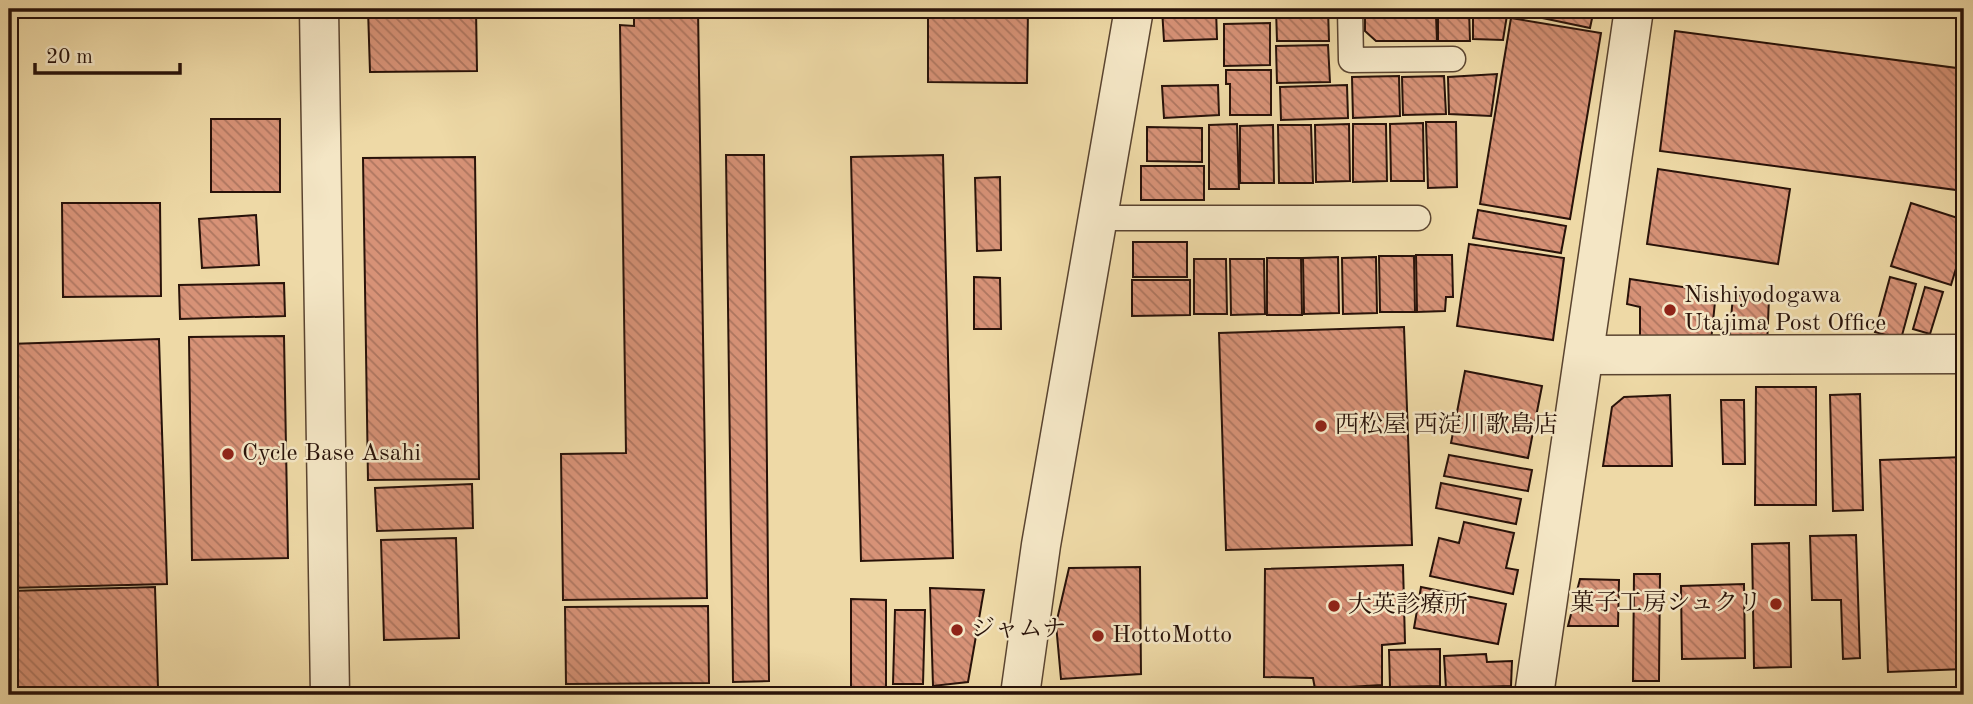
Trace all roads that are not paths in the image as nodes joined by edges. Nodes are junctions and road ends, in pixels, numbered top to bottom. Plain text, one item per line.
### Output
1 (319, 9) edge
2 (1134, 9) edge
3 (1350, 9) edge
4 (1634, 9) edge
5 (1453, 59) dead end
6 (1098, 218) junction
7 (1418, 218) dead end
8 (1964, 354) edge
9 (1585, 355) junction
10 (330, 695) edge
11 (1020, 695) edge
12 (1534, 695) edge

1 - 10 street
2 - 6 street
3 - 5 lane
4 - 9 street
6 - 7 lane
6 - 11 street
8 - 9 street
9 - 12 street

